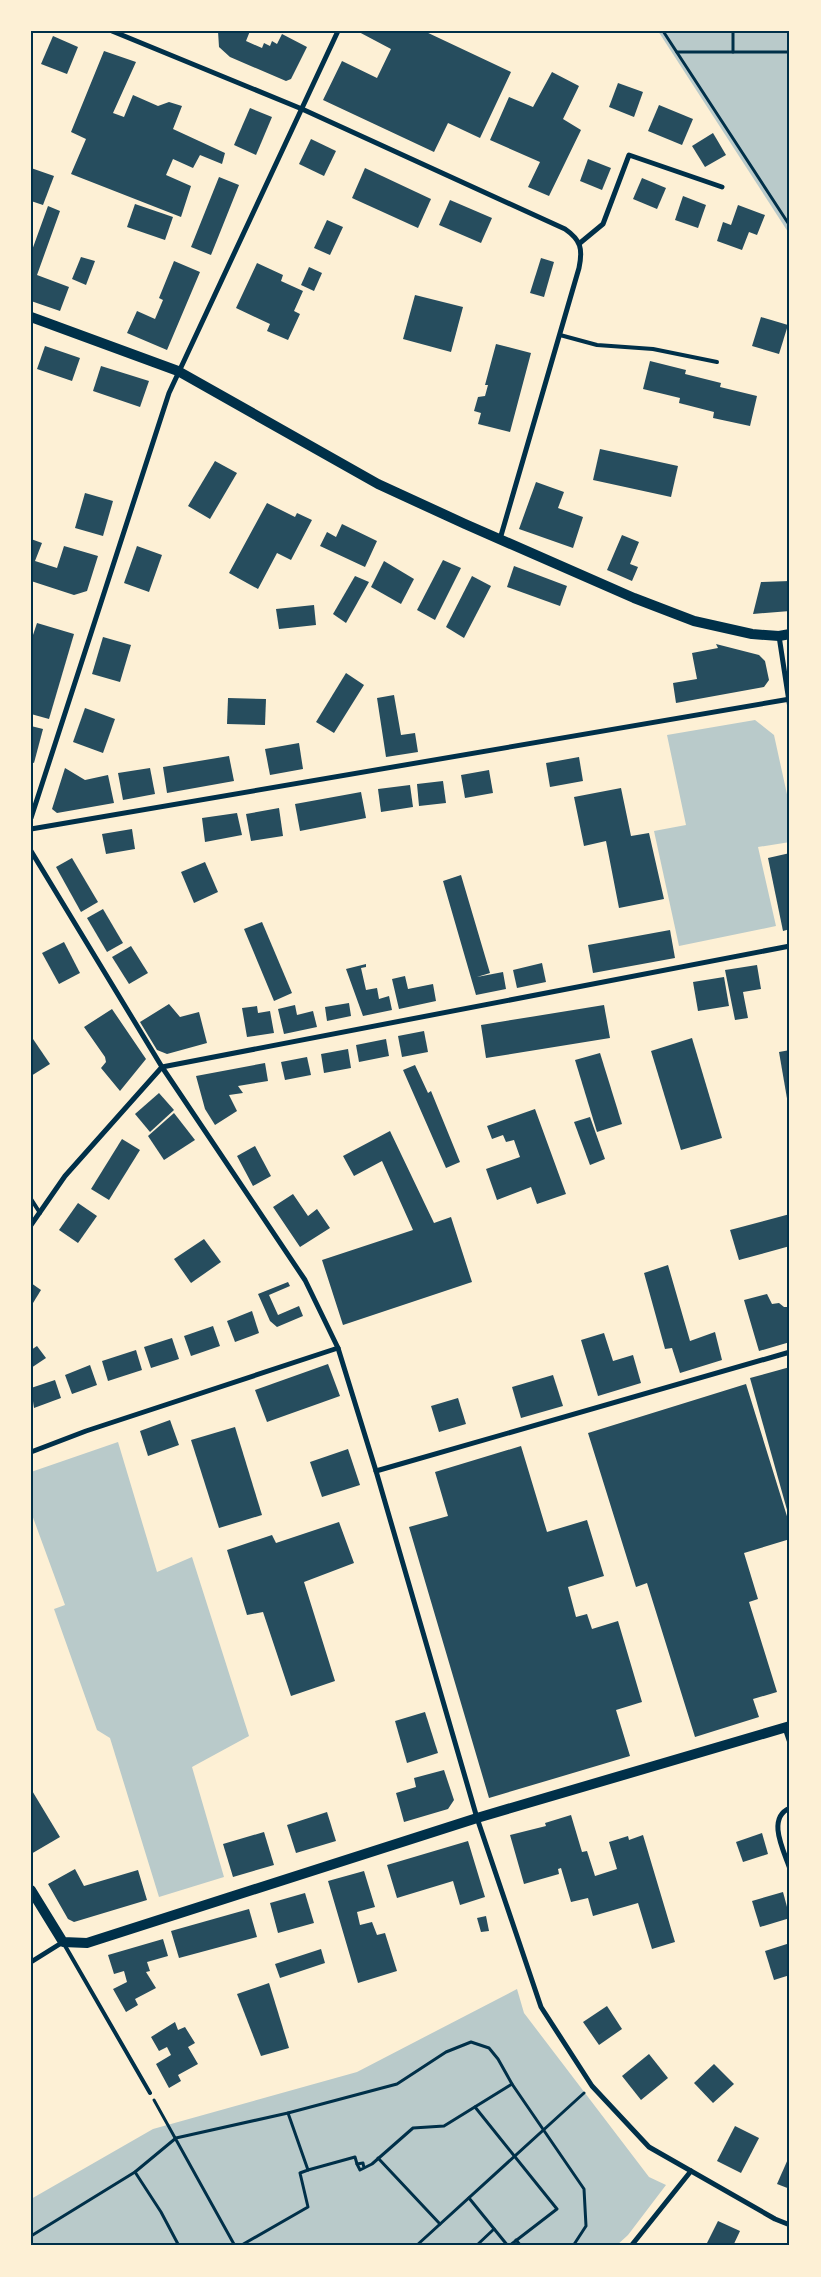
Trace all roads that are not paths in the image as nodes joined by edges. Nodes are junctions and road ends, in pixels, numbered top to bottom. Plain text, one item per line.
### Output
1 (112, 31) edge
2 (338, 31) edge
3 (302, 110) junction
4 (722, 187) dead end
5 (581, 245) junction
6 (31, 317) edge
7 (560, 335) junction
8 (717, 362) dead end
9 (178, 371) junction
10 (500, 540) junction
11 (790, 634) edge
12 (779, 636) junction
13 (789, 699) edge
14 (790, 708) edge
15 (31, 818) edge
16 (31, 829) edge
17 (31, 851) edge
18 (790, 946) edge
19 (162, 1068) junction
20 (31, 1199) edge
21 (40, 1212) junction
22 (31, 1225) edge
23 (338, 1348) junction
24 (790, 1352) edge
25 (31, 1452) edge
26 (376, 1471) junction
27 (787, 1727) edge
28 (790, 1743) edge
29 (790, 1808) edge
30 (477, 1818) junction
31 (790, 1869) edge
32 (31, 1890) edge
33 (63, 1942) junction
34 (31, 1962) edge
35 (150, 2093) road end
36 (691, 2171) junction
37 (790, 2225) edge
38 (631, 2246) edge

1 - 3 street
2 - 3 street
3 - 5 street
3 - 9 street
4 - 5 street
5 - 7 street
6 - 9 main road
7 - 8 lane
7 - 10 street
9 - 10 main road
9 - 15 street
10 - 12 main road
11 - 12 main road
12 - 13 street
13 - 14 street
13 - 16 street
17 - 19 street
18 - 19 street
19 - 21 street
19 - 23 street
20 - 21 lane
21 - 22 street
23 - 25 street
23 - 26 street
24 - 26 street
26 - 30 street
27 - 28 street
27 - 30 main road
29 - 31 street
30 - 33 main road
30 - 36 street
32 - 33 main road
33 - 34 street
33 - 35 lane
36 - 37 street
36 - 38 street

